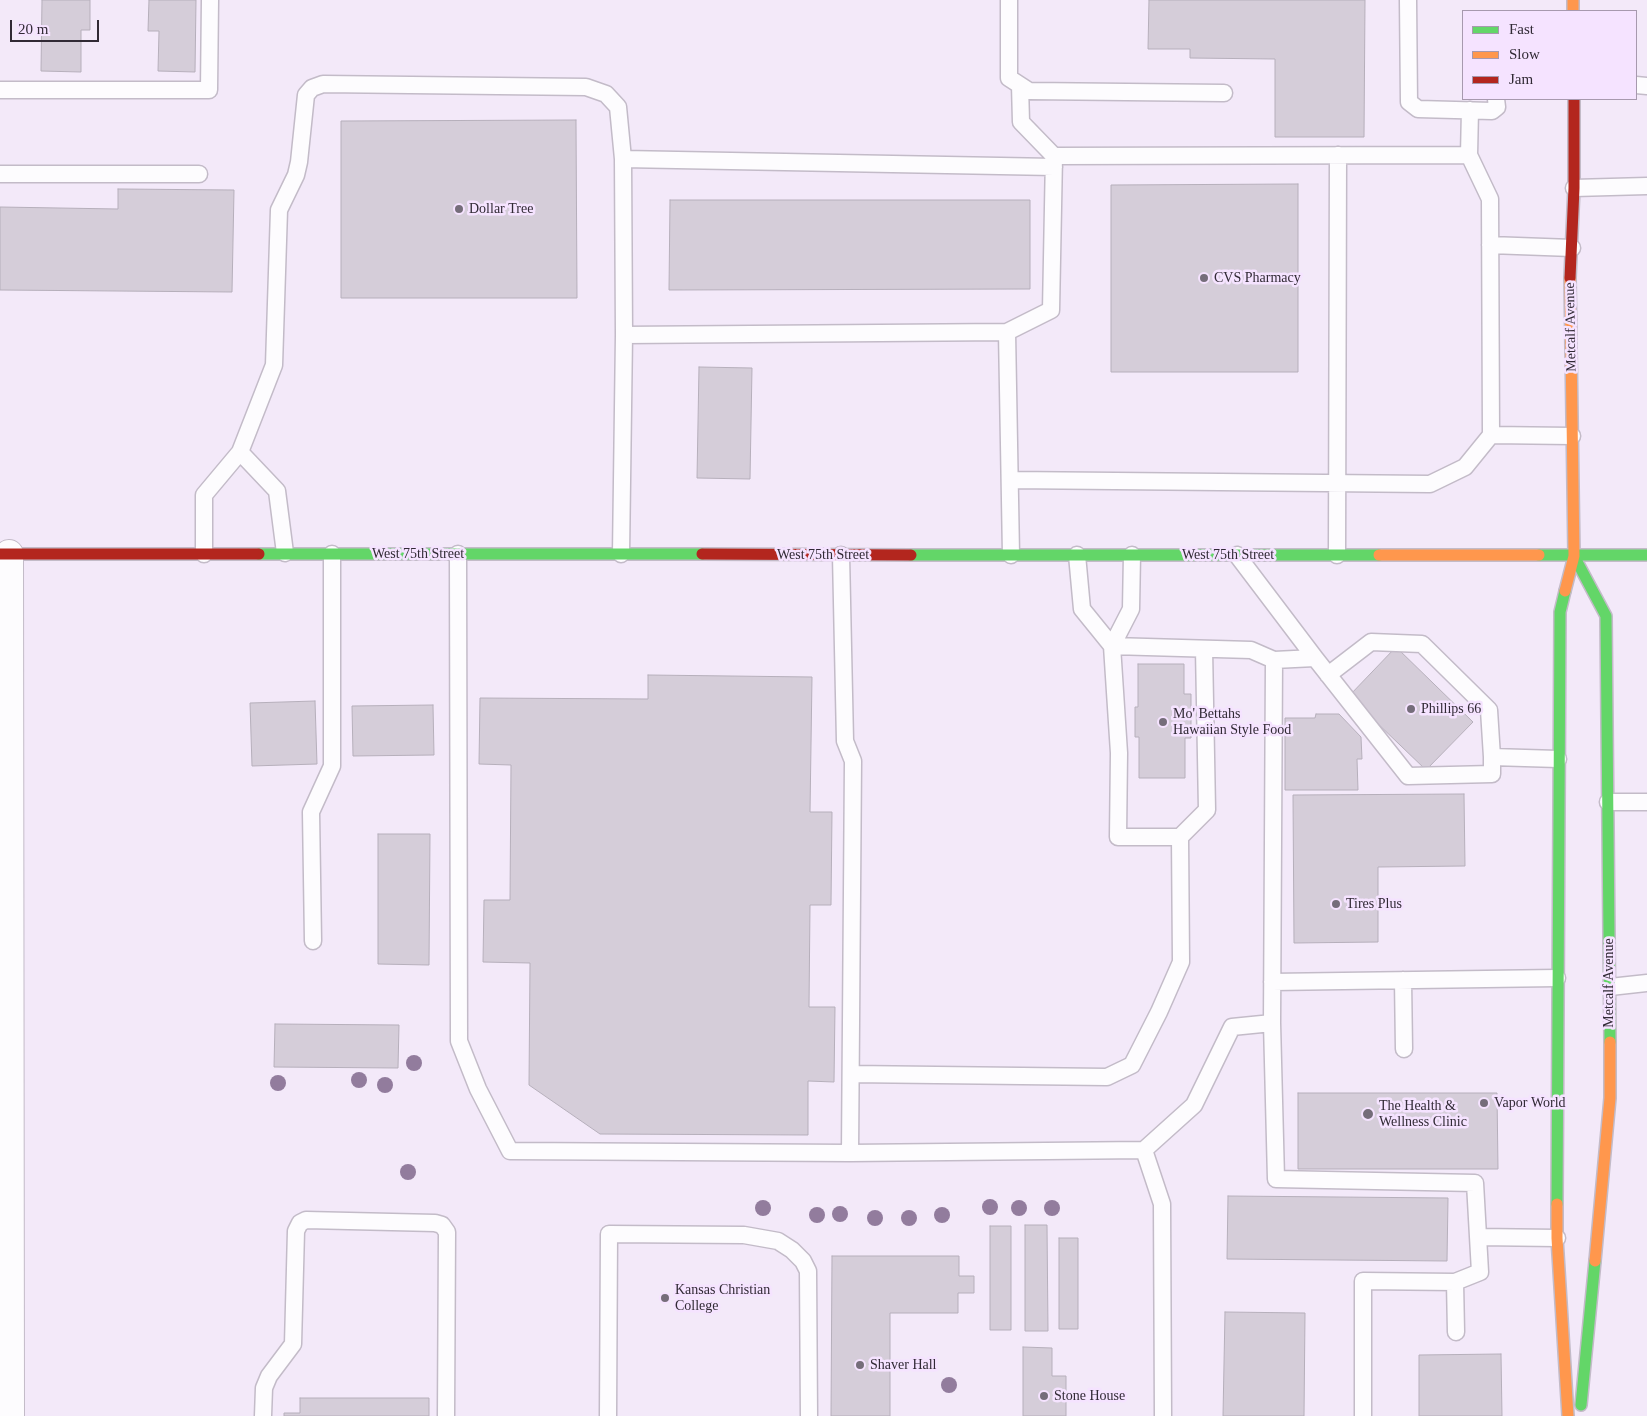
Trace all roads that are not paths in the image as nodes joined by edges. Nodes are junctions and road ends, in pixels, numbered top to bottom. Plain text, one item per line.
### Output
1 (210, 0) edge
2 (1008, 0) edge
3 (1408, 0) edge
4 (1020, 85) junction
5 (0, 90) edge
6 (1224, 93) dead end
7 (1496, 100) edge
8 (1574, 100) edge
9 (1470, 110) junction
10 (1338, 155) junction
11 (1469, 155) junction
12 (623, 159) junction
13 (1054, 161) junction
14 (0, 174) edge
15 (199, 174) dead end
16 (1647, 186) edge
17 (1574, 188) junction
18 (1490, 245) junction
19 (1572, 248) junction
20 (1007, 332) junction
21 (624, 335) junction
22 (1491, 435) junction
23 (1572, 436) junction
24 (240, 452) junction
25 (1010, 480) junction
26 (1338, 484) junction
27 (285, 553) junction
28 (5, 554) edge
29 (204, 554) junction
30 (332, 554) junction
31 (458, 554) junction
32 (621, 554) junction
33 (841, 555) junction
34 (1011, 555) junction
35 (1077, 555) junction
36 (1132, 555) junction
37 (1237, 555) junction
38 (1337, 555) junction
39 (1647, 555) edge
40 (1574, 556) junction
41 (1112, 646) junction
42 (1204, 649) junction
43 (1315, 658) junction
44 (1274, 660) junction
45 (1328, 675) junction
46 (1492, 757) junction
47 (1558, 758) junction
48 (1608, 802) junction
49 (1647, 802) edge
50 (1180, 837) junction
51 (313, 941) dead end
52 (1557, 978) junction
53 (1403, 980) junction
54 (1272, 982) junction
55 (1647, 983) edge
56 (1610, 987) junction
57 (1272, 1023) junction
58 (1404, 1049) dead end
59 (851, 1074) junction
60 (1144, 1150) junction
61 (850, 1153) junction
62 (1478, 1237) junction
63 (1557, 1238) junction
64 (1455, 1282) junction
65 (1456, 1332) dead end
66 (10, 1416) edge
67 (263, 1416) edge
68 (446, 1416) edge
69 (608, 1416) edge
70 (810, 1416) edge
71 (1163, 1416) edge
72 (1363, 1416) edge
73 (1568, 1416) edge
74 (1580, 1416) edge

1 - 5 lane
2 - 4 lane
3 - 9 lane
4 - 6 lane
4 - 13 lane
7 - 9 lane
8 - 17 main road, Metcalf Avenue
9 - 11 lane
10 - 11 lane
10 - 13 lane
10 - 26 lane
11 - 18 lane
12 - 13 lane
12 - 21 lane
12 - 24 lane
13 - 20 lane
14 - 15 lane
16 - 17 lane
17 - 19 main road, Metcalf Avenue
18 - 19 lane
18 - 22 lane
19 - 23 main road, Metcalf Avenue
20 - 21 lane
20 - 25 lane
21 - 32 lane
22 - 23 lane
22 - 26 lane
23 - 40 main road, Metcalf Avenue
24 - 27 lane
24 - 29 lane
25 - 26 lane
25 - 34 lane
26 - 38 lane
27 - 29 main road, West 75th Street
27 - 30 main road, West 75th Street
28 - 29 main road, West 75th Street
28 - 66 street
30 - 31 main road, West 75th Street
30 - 51 lane
31 - 32 main road, West 75th Street
31 - 61 lane
32 - 33 main road, West 75th Street
33 - 34 main road, West 75th Street
33 - 59 lane
34 - 35 main road, West 75th Street
35 - 36 main road, West 75th Street
35 - 41 lane
36 - 37 main road, West 75th Street
36 - 41 lane
37 - 38 main road, West 75th Street
37 - 43 lane
38 - 40 main road, West 75th Street
39 - 40 main road, West 75th Street
40 - 47 main road, Metcalf Avenue
40 - 48 main road, Metcalf Avenue
41 - 42 lane
41 - 50 lane
42 - 44 lane
42 - 50 lane
43 - 44 lane
43 - 45 lane
44 - 54 lane
45 - 46 lane
45 - 46 lane
46 - 47 lane
47 - 52 main road, Metcalf Avenue
48 - 49 lane
48 - 56 main road, Metcalf Avenue
50 - 59 lane
52 - 53 lane
52 - 63 main road, Metcalf Avenue
53 - 54 lane
53 - 58 lane
54 - 57 lane
55 - 56 lane
56 - 74 main road, Metcalf Avenue
57 - 60 lane
57 - 62 lane
59 - 61 lane
60 - 61 lane
60 - 71 lane
62 - 63 lane
62 - 64 lane
63 - 73 main road, Metcalf Avenue
64 - 65 lane
64 - 72 lane
67 - 68 lane
69 - 70 lane

